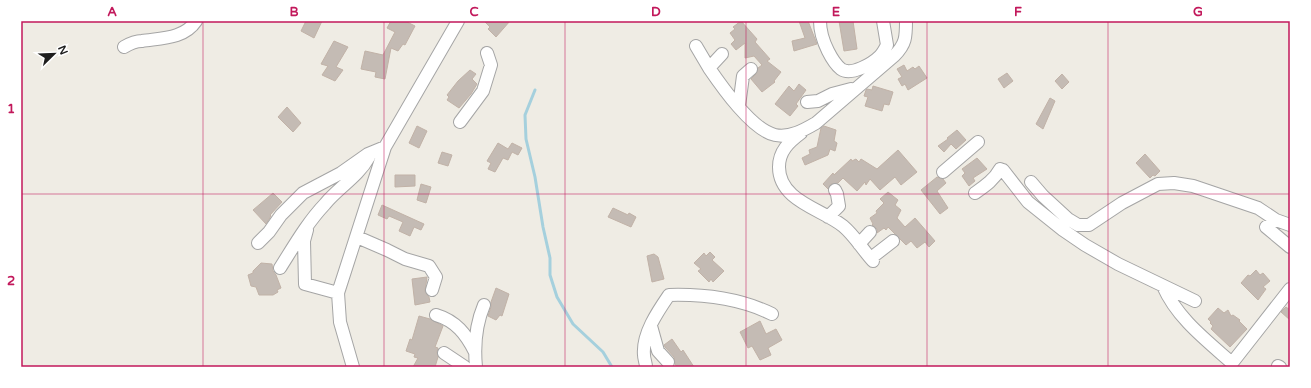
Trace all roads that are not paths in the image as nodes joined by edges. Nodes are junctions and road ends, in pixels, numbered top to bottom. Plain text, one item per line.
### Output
1 (196, 21) edge
2 (458, 21) edge
3 (820, 21) edge
4 (883, 21) edge
5 (906, 21) edge
6 (696, 46) dead end
7 (124, 47) dead end
8 (487, 53) dead end
9 (722, 54) dead end
10 (709, 68) junction
11 (751, 69) dead end
12 (858, 87) junction
13 (807, 102) dead end
14 (739, 106) junction
15 (460, 122) dead end
16 (804, 131) junction
17 (978, 142) dead end
18 (385, 147) junction
19 (372, 152) junction
20 (943, 172) dead end
21 (1031, 182) dead end
22 (835, 190) dead end
23 (975, 193) dead end
24 (828, 217) junction
25 (1276, 220) junction
26 (309, 223) junction
27 (1290, 225) edge
28 (870, 232) dead end
29 (357, 237) junction
30 (893, 241) dead end
31 (258, 242) dead end
32 (860, 244) junction
33 (1290, 247) edge
34 (280, 268) dead end
35 (1163, 286) junction
36 (1290, 289) edge
37 (432, 290) dead end
38 (338, 293) junction
39 (1194, 301) dead end
40 (484, 305) dead end
41 (772, 314) dead end
42 (436, 315) dead end
43 (651, 326) junction
44 (444, 353) dead end
45 (476, 353) junction
46 (668, 362) dead end
47 (354, 367) edge
48 (465, 367) edge
49 (476, 367) edge
50 (646, 367) edge

1 - 7 street
2 - 18 street
3 - 4 street
5 - 12 street
6 - 10 street
8 - 15 street
9 - 10 street
10 - 14 street
11 - 14 street
12 - 13 street
12 - 16 street
14 - 16 street
16 - 24 street
17 - 20 street
18 - 19 street
18 - 29 street
19 - 26 street
19 - 31 street
21 - 25 street
22 - 24 street
23 - 35 street
24 - 32 street
25 - 27 street
25 - 33 street
26 - 34 street
26 - 38 street
28 - 32 street
29 - 37 street
29 - 38 street
30 - 32 street
35 - 36 street
35 - 39 street
38 - 47 street
40 - 45 street
41 - 43 street
42 - 45 street
43 - 46 street
43 - 50 street
44 - 48 street
45 - 49 street

